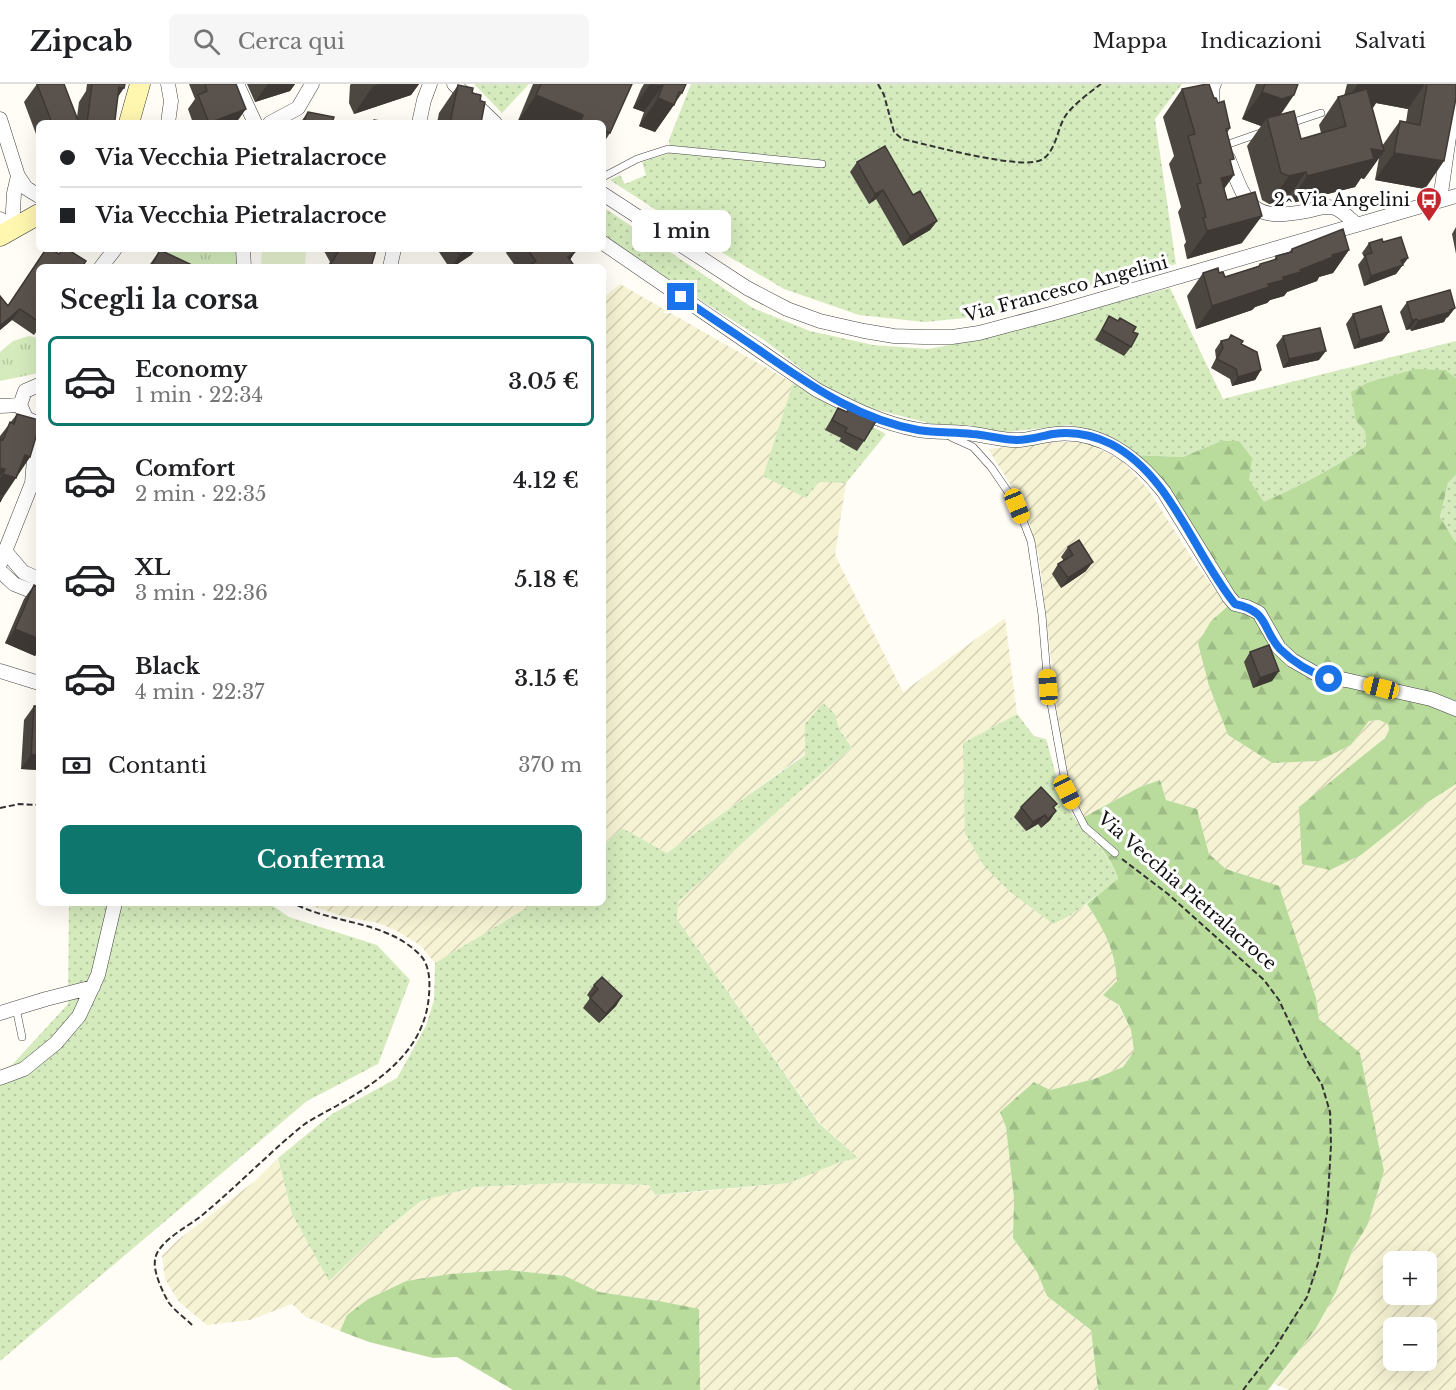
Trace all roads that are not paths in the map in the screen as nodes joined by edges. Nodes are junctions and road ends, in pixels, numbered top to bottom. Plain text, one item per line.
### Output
1 (140, 84) edge
2 (168, 84) edge
3 (237, 84) edge
4 (312, 84) edge
5 (430, 84) edge
6 (454, 84) edge
7 (1214, 84) edge
8 (1452, 84) edge
9 (1321, 113) dead end
10 (0, 119) edge
11 (130, 120) edge
12 (168, 120) edge
13 (254, 120) edge
14 (276, 120) edge
15 (420, 120) edge
16 (492, 120) edge
17 (1278, 127) edge
18 (1267, 131) edge
19 (1220, 135) junction
20 (822, 164) dead end
21 (606, 175) edge
22 (18, 176) junction
23 (36, 194) edge
24 (606, 196) edge
25 (1456, 196) edge
26 (1440, 200) junction
27 (36, 215) edge
28 (1357, 225) junction
29 (4, 228) edge
30 (606, 245) edge
31 (113, 252) edge
32 (103, 264) edge
33 (36, 386) edge
34 (20, 405) junction
35 (0, 406) edge
36 (36, 423) edge
37 (934, 432) junction
38 (36, 444) edge
39 (3, 558) edge
40 (0, 571) edge
41 (36, 578) edge
42 (36, 593) edge
43 (0, 671) edge
44 (36, 682) edge
45 (1456, 709) edge
46 (1115, 853) road end
47 (118, 907) edge
48 (93, 987) junction
49 (16, 1008) junction
50 (0, 1013) edge
51 (22, 1037) dead end
52 (0, 1078) edge

1 - 11 street
2 - 12 street
3 - 13 street
4 - 14 street
5 - 15 street
6 - 16 street
7 - 19 street
8 - 26 street
9 - 17 lane
10 - 22 street
18 - 19 lane
19 - 28 street
20 - 21 lane
22 - 23 street
22 - 29 street
24 - 28 street, Via Francesco Angelini
25 - 26 street, Via Francesco Angelini
26 - 28 street, Via Francesco Angelini
27 - 29 street
30 - 37 street, Via Vecchia Pietralacroce
31 - 32 street
33 - 34 street
34 - 35 street
34 - 36 street
37 - 45 street, Via Vecchia Pietralacroce
37 - 46 lane, Via Vecchia Pietralacroce
38 - 39 street
39 - 41 street
40 - 42 street
43 - 44 street
47 - 48 street
48 - 49 street
48 - 52 street
49 - 50 street
49 - 51 lane

